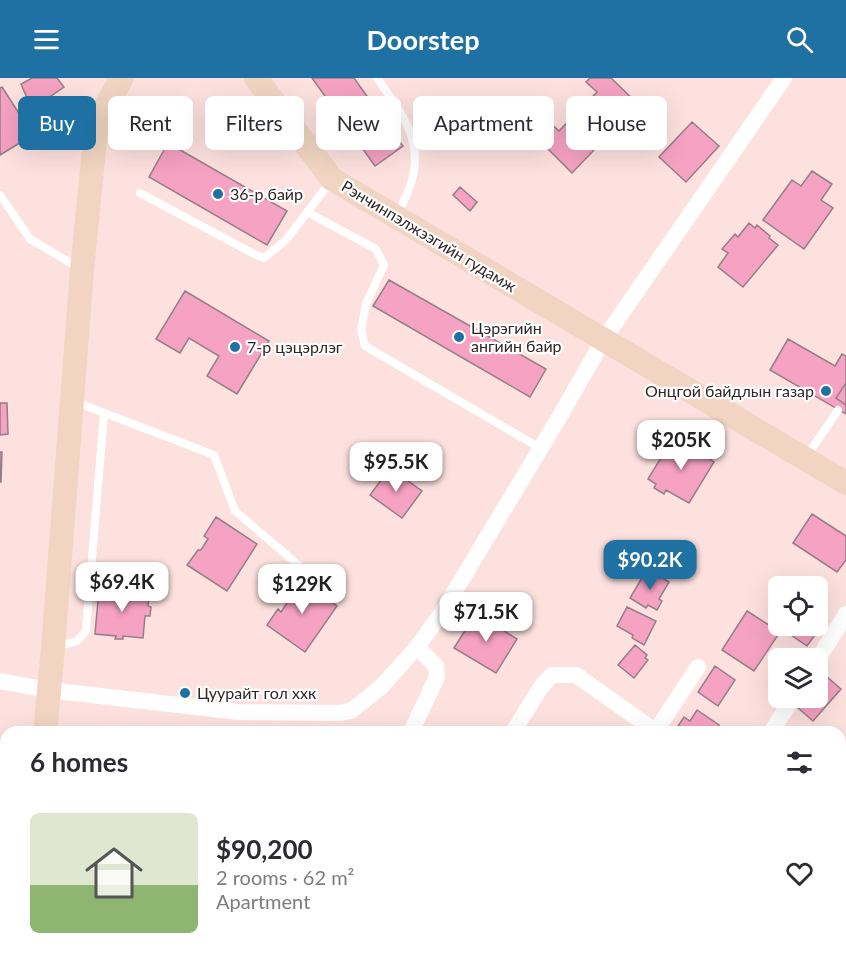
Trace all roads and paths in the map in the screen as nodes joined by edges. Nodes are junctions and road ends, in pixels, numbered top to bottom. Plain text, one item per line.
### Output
1 (122, 78) edge
2 (256, 78) edge
3 (377, 78) edge
4 (784, 78) edge
5 (332, 179) junction
6 (141, 193) dead end
7 (0, 195) edge
8 (307, 212) junction
9 (397, 218) junction
10 (82, 270) junction
11 (604, 339) junction
12 (73, 401) junction
13 (838, 410) dead end
14 (104, 413) junction
15 (540, 448) junction
16 (805, 459) junction
17 (846, 483) edge
18 (315, 579) dead end
19 (846, 614) edge
20 (417, 647) junction
21 (54, 648) junction
22 (825, 648) edge
23 (698, 667) dead end
24 (0, 681) edge
25 (49, 690) junction
26 (787, 708) edge
27 (46, 726) edge
28 (414, 726) edge
29 (517, 726) edge
30 (648, 726) edge
31 (658, 726) edge
32 (775, 726) edge

1 - 10 street
2 - 5 street, Рэнчинпэлжээгийн гудамж
3 - 9 lane
4 - 11 street
5 - 8 lane
5 - 9 street, Рэнчинпэлжээгийн гудамж
6 - 8 lane
7 - 10 lane
8 - 15 lane
9 - 11 street, Рэнчинпэлжээгийн гудамж
10 - 12 street
11 - 15 street
11 - 16 street, Рэнчинпэлжээгийн гудамж
12 - 14 lane
12 - 21 street
13 - 16 lane
14 - 18 lane
14 - 21 lane
15 - 20 street
16 - 17 street, Рэнчинпэлжээгийн гудамж
19 - 22 street
20 - 25 street
20 - 28 street
21 - 25 street
23 - 31 street
24 - 25 street
25 - 27 street
26 - 32 street
29 - 30 street

